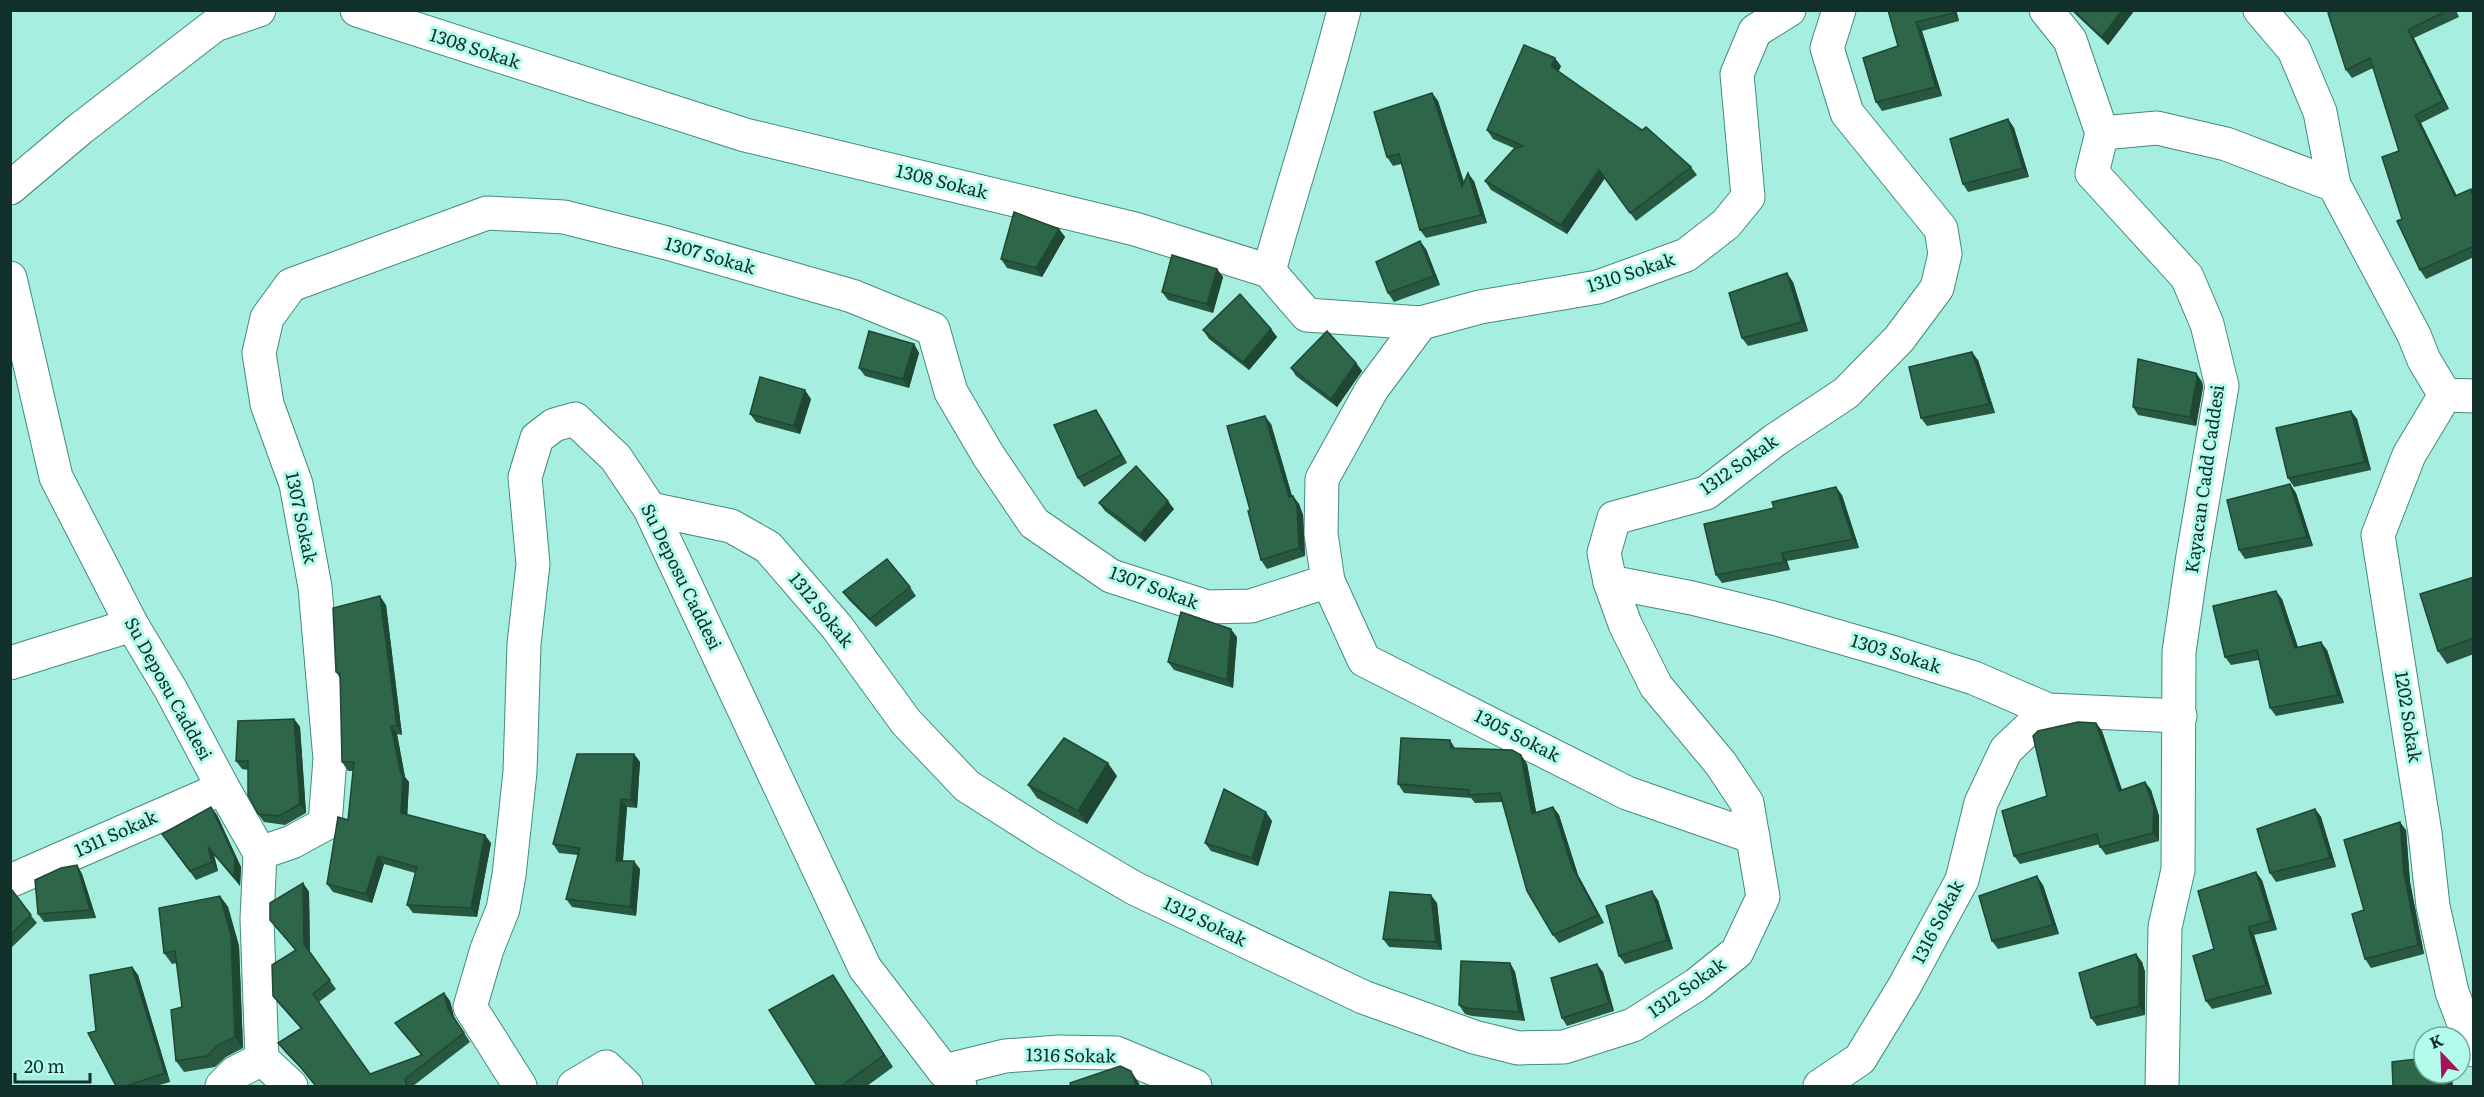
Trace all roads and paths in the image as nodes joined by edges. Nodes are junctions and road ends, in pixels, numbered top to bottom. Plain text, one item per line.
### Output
1 (259, 10) edge
2 (357, 10) edge
3 (1344, 10) edge
4 (1789, 10) edge
5 (1839, 10) edge
6 (2046, 10) edge
7 (2260, 10) edge
8 (2102, 133) junction
9 (2334, 185) junction
10 (10, 188) edge
11 (1269, 271) junction
12 (10, 279) edge
13 (1421, 323) junction
14 (2459, 395) edge
15 (650, 508) junction
16 (1328, 581) junction
17 (1610, 582) junction
18 (132, 625) junction
19 (10, 663) edge
20 (2048, 710) junction
21 (2180, 716) junction
22 (223, 788) junction
23 (1753, 837) junction
24 (260, 853) junction
25 (10, 881) edge
26 (2474, 1050) edge
27 (262, 1059) junction
28 (952, 1079) edge
29 (222, 1086) edge
30 (291, 1086) edge
31 (520, 1086) edge
32 (574, 1086) edge
33 (627, 1086) edge
34 (1195, 1086) edge
35 (1820, 1086) edge
36 (2162, 1086) edge

1 - 10 street
2 - 11 street, 1308 Sokak
3 - 11 street
4 - 13 street, 1310 Sokak
5 - 17 street, 1312 Sokak
6 - 8 street
7 - 9 street
8 - 9 street
8 - 21 street, Kayacan Cadd Caddesi
9 - 14 street
11 - 13 street, 1310 Sokak
12 - 18 street, Su Deposu Caddesi
13 - 16 street
14 - 26 street, 1202 Sokak
15 - 23 street, 1312 Sokak
15 - 28 street, Su Deposu Caddesi
15 - 31 street, Su Deposu Caddesi
16 - 23 street, 1305 Sokak
16 - 24 street, 1307 Sokak
17 - 20 street, 1303 Sokak
17 - 23 street, 1312 Sokak
18 - 19 street
18 - 22 street, Su Deposu Caddesi
20 - 21 street, 1303 Sokak
20 - 35 street, 1316 Sokak
21 - 36 street, Kayacan Cadd Caddesi
22 - 24 street, Su Deposu Caddesi
22 - 25 street, 1311 Sokak
24 - 27 street
27 - 29 street
27 - 30 street
28 - 34 street, 1316 Sokak
32 - 33 street

